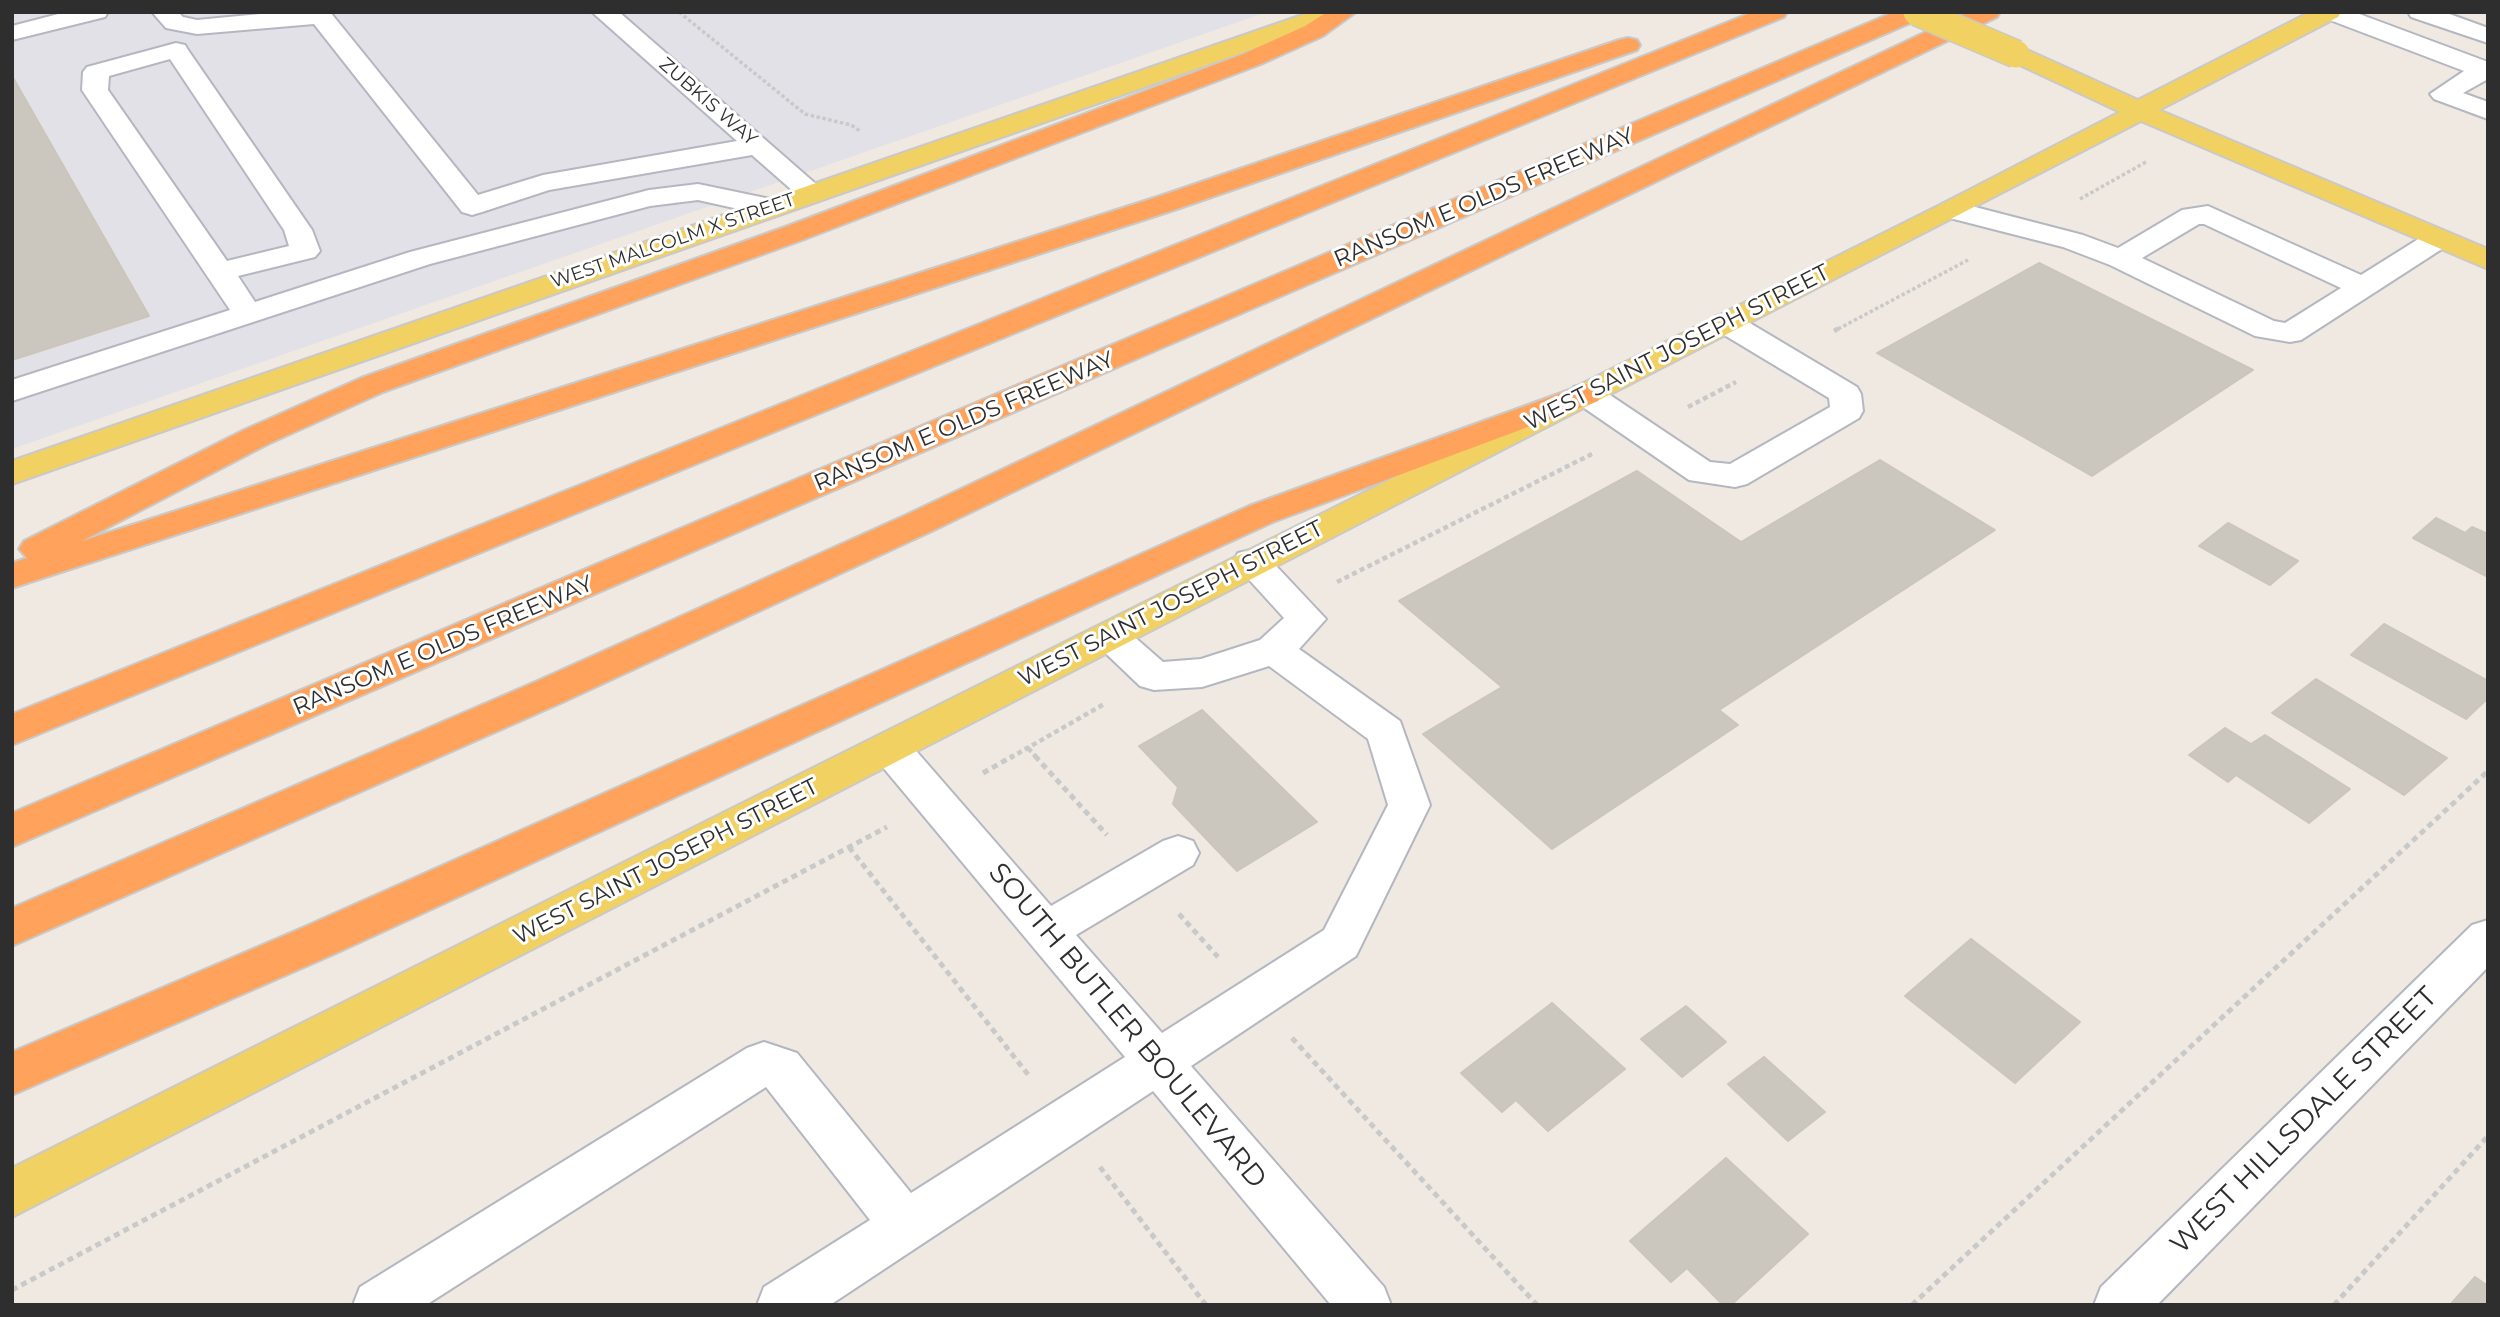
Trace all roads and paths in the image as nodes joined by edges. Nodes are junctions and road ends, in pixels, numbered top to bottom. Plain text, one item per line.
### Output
1 (96, 12) edge
2 (604, 12) edge
3 (679, 12) edge
4 (1335, 12) edge
5 (1344, 12) edge
6 (1723, 12) edge
7 (1775, 12) edge
8 (1916, 12) edge
9 (1987, 12) edge
10 (2330, 12) edge
11 (2420, 12) edge
12 (318, 14) edge
13 (175, 29) edge
14 (12, 33) edge
15 (2488, 36) edge
16 (2486, 70) edge
17 (2140, 110) junction
18 (2488, 111) edge
19 (867, 135) dead end
20 (759, 146) junction
21 (2153, 159) dead end
22 (811, 192) junction
23 (770, 207) junction
24 (1952, 210) junction
25 (2025, 229) junction
26 (2438, 239) junction
27 (2120, 259) junction
28 (2488, 260) edge
29 (221, 271) junction
30 (2363, 287) junction
31 (248, 313) junction
32 (1727, 323) junction
33 (1784, 358) junction
34 (12, 391) edge
35 (1586, 394) junction
36 (1640, 431) junction
37 (12, 473) edge
38 (12, 561) edge
39 (1251, 562) junction
40 (12, 576) edge
41 (1293, 605) junction
42 (1110, 636) junction
43 (1274, 650) junction
44 (1154, 676) junction
45 (12, 730) edge
46 (890, 748) junction
47 (2488, 771) edge
48 (936, 800) junction
49 (12, 831) edge
50 (1178, 853) dead end
51 (12, 928) edge
52 (1045, 930) junction
53 (2488, 938) edge
54 (1155, 1061) junction
55 (12, 1074) edge
56 (2488, 1136) edge
57 (12, 1194) edge
58 (905, 1225) junction
59 (12, 1290) edge
60 (379, 1305) edge
61 (783, 1305) edge
62 (1365, 1305) edge
63 (1912, 1305) edge
64 (2120, 1305) edge
65 (2334, 1305) edge

1 - 14 street
2 - 20 street, ZUBKIS WAY
3 - 19 path
4 - 22 main road, WEST MALCOLM X STREET
5 - 38 highway
6 - 40 highway
7 - 45 highway
8 - 17 main road, bridge
8 - 49 highway, RANSOM E OLDS FREEWAY
9 - 51 highway
10 - 16 street
10 - 17 main road, WEST SAINT JOSEPH STREET
11 - 15 street
12 - 13 street
12 - 20 street
13 - 29 street
13 - 29 street
16 - 18 street
17 - 24 main road, WEST SAINT JOSEPH STREET
17 - 26 main road
20 - 22 street, ZUBKIS WAY
21 - 25 path
22 - 23 main road, WEST MALCOLM X STREET
23 - 31 street
23 - 37 main road, WEST MALCOLM X STREET
24 - 25 street
24 - 32 main road, WEST SAINT JOSEPH STREET
25 - 27 street
25 - 33 path
26 - 28 main road
26 - 30 street
27 - 30 street
27 - 30 street
29 - 31 street
31 - 34 street
32 - 33 street
32 - 35 main road, WEST SAINT JOSEPH STREET
33 - 36 path
33 - 36 street
35 - 36 street
35 - 39 main road, WEST SAINT JOSEPH STREET
35 - 55 highway
36 - 41 path
39 - 41 street
39 - 42 main road, WEST SAINT JOSEPH STREET
41 - 43 street
42 - 44 street
42 - 46 main road, WEST SAINT JOSEPH STREET
43 - 44 street
43 - 54 street
44 - 48 path
46 - 48 street, SOUTH BUTLER BOULEVARD
46 - 57 main road, WEST SAINT JOSEPH STREET
47 - 63 path
48 - 52 street, SOUTH BUTLER BOULEVARD
48 - 59 path
50 - 52 street
52 - 54 street, SOUTH BUTLER BOULEVARD
53 - 64 street, WEST HILLSDALE STREET
54 - 58 street
54 - 62 street, SOUTH BUTLER BOULEVARD
56 - 65 path
58 - 60 street
58 - 61 street

